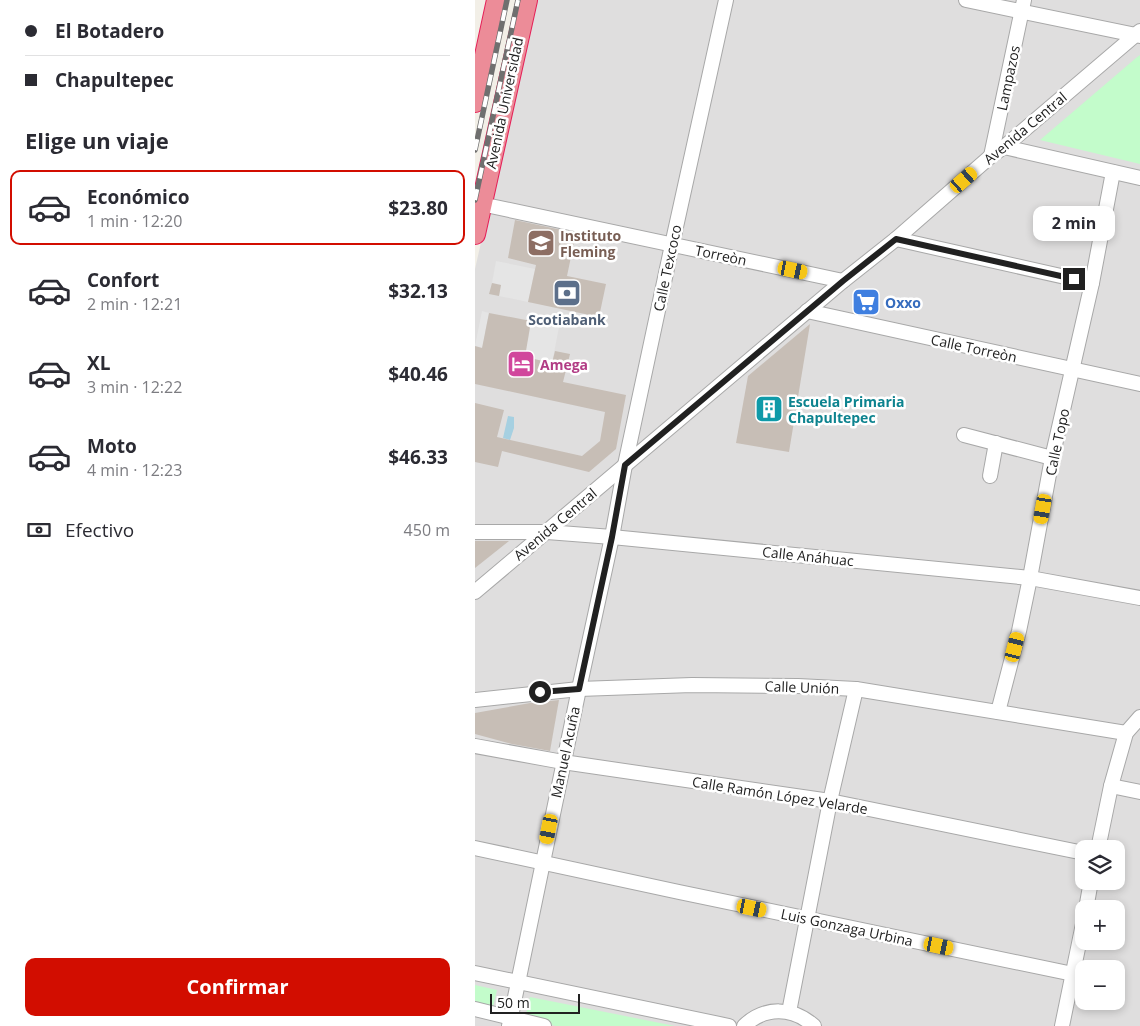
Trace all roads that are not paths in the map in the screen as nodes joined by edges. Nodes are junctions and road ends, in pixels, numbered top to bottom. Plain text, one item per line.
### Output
1 (497, 0) edge
2 (527, 0) edge
3 (726, 0) edge
4 (965, 0) edge
5 (1023, 6) edge
6 (1138, 34) edge
7 (475, 102) edge
8 (1004, 148) junction
9 (991, 156) junction
10 (1113, 172) junction
11 (1140, 178) edge
12 (481, 204) junction
13 (475, 234) edge
14 (896, 239) junction
15 (672, 245) junction
16 (843, 281) junction
17 (1091, 283) junction
18 (807, 311) junction
19 (1073, 370) junction
20 (1140, 384) edge
21 (964, 436) dead end
22 (995, 443) junction
23 (1053, 458) junction
24 (625, 465) junction
25 (990, 476) dead end
26 (475, 532) edge
27 (547, 532) junction
28 (612, 537) junction
29 (1030, 578) junction
30 (475, 592) edge
31 (1140, 598) edge
32 (579, 689) junction
33 (856, 689) junction
34 (475, 700) edge
35 (998, 712) junction
36 (1140, 717) edge
37 (1126, 733) junction
38 (475, 746) edge
39 (563, 762) junction
40 (1111, 786) junction
41 (1140, 792) edge
42 (830, 801) junction
43 (1100, 840) edge
44 (475, 848) edge
45 (1075, 851) edge
46 (543, 863) junction
47 (807, 919) junction
48 (1078, 950) edge
49 (475, 973) edge
50 (1073, 974) junction
51 (518, 982) junction
52 (475, 1009) edge
53 (789, 1012) junction
54 (510, 1022) edge
55 (545, 1026) edge
56 (729, 1026) edge
57 (744, 1026) edge
58 (814, 1026) edge
59 (1062, 1026) edge

1 - 7 highway, Avenida Universidad
2 - 12 highway, Avenida Universidad
3 - 15 street, Calle Texcoco
4 - 5 street
5 - 6 street
5 - 9 street, Lampazos
6 - 8 street, Avenida Central
8 - 9 street, Avenida Central
8 - 10 street
9 - 14 street, Avenida Central
10 - 11 street
10 - 17 street, Calle Topo
12 - 13 highway, Avenida Universidad
12 - 15 street, Torreòn
14 - 16 street, Avenida Central
14 - 17 street
15 - 16 street, Torreòn
15 - 24 street, Calle Texcoco
16 - 18 street, Avenida Central
17 - 19 street, Calle Topo
18 - 19 street, Calle Torreòn
18 - 24 street, Avenida Central
19 - 20 street, Calle Torreòn
19 - 23 street, Calle Topo
21 - 22 street
22 - 23 street
22 - 25 street
23 - 29 street, Calle Topo
24 - 27 street, Avenida Central
24 - 28 street, Calle Texcoco
26 - 27 street, Calle Anáhuac
27 - 28 street, Calle Anáhuac
27 - 30 street, Avenida Central
28 - 29 street, Calle Anáhuac
28 - 32 street, Manuel Acuña
29 - 31 street, Calle Anáhuac
29 - 35 street, Calle Topo
32 - 33 street, Calle Unión
32 - 34 street, Calle Unión
32 - 39 street, Manuel Acuña
33 - 35 street, Calle Unión
33 - 42 street
35 - 37 street, Calle Unión
36 - 37 street
37 - 40 street
38 - 39 street, Calle Ramón López Velarde
39 - 42 street, Calle Ramón López Velarde
39 - 46 street, Manuel Acuña
40 - 41 street
40 - 43 street
42 - 45 street, Calle Ramón López Velarde
42 - 47 street
44 - 46 street, Luis Gonzaga Urbina
46 - 47 street, Luis Gonzaga Urbina
46 - 51 street, Manuel Acuña
47 - 50 street, Luis Gonzaga Urbina
47 - 53 street
48 - 50 street
49 - 51 street
50 - 59 street
51 - 54 street, Manuel Acuña
51 - 56 street
52 - 54 street
53 - 57 street
53 - 58 street
54 - 55 street

